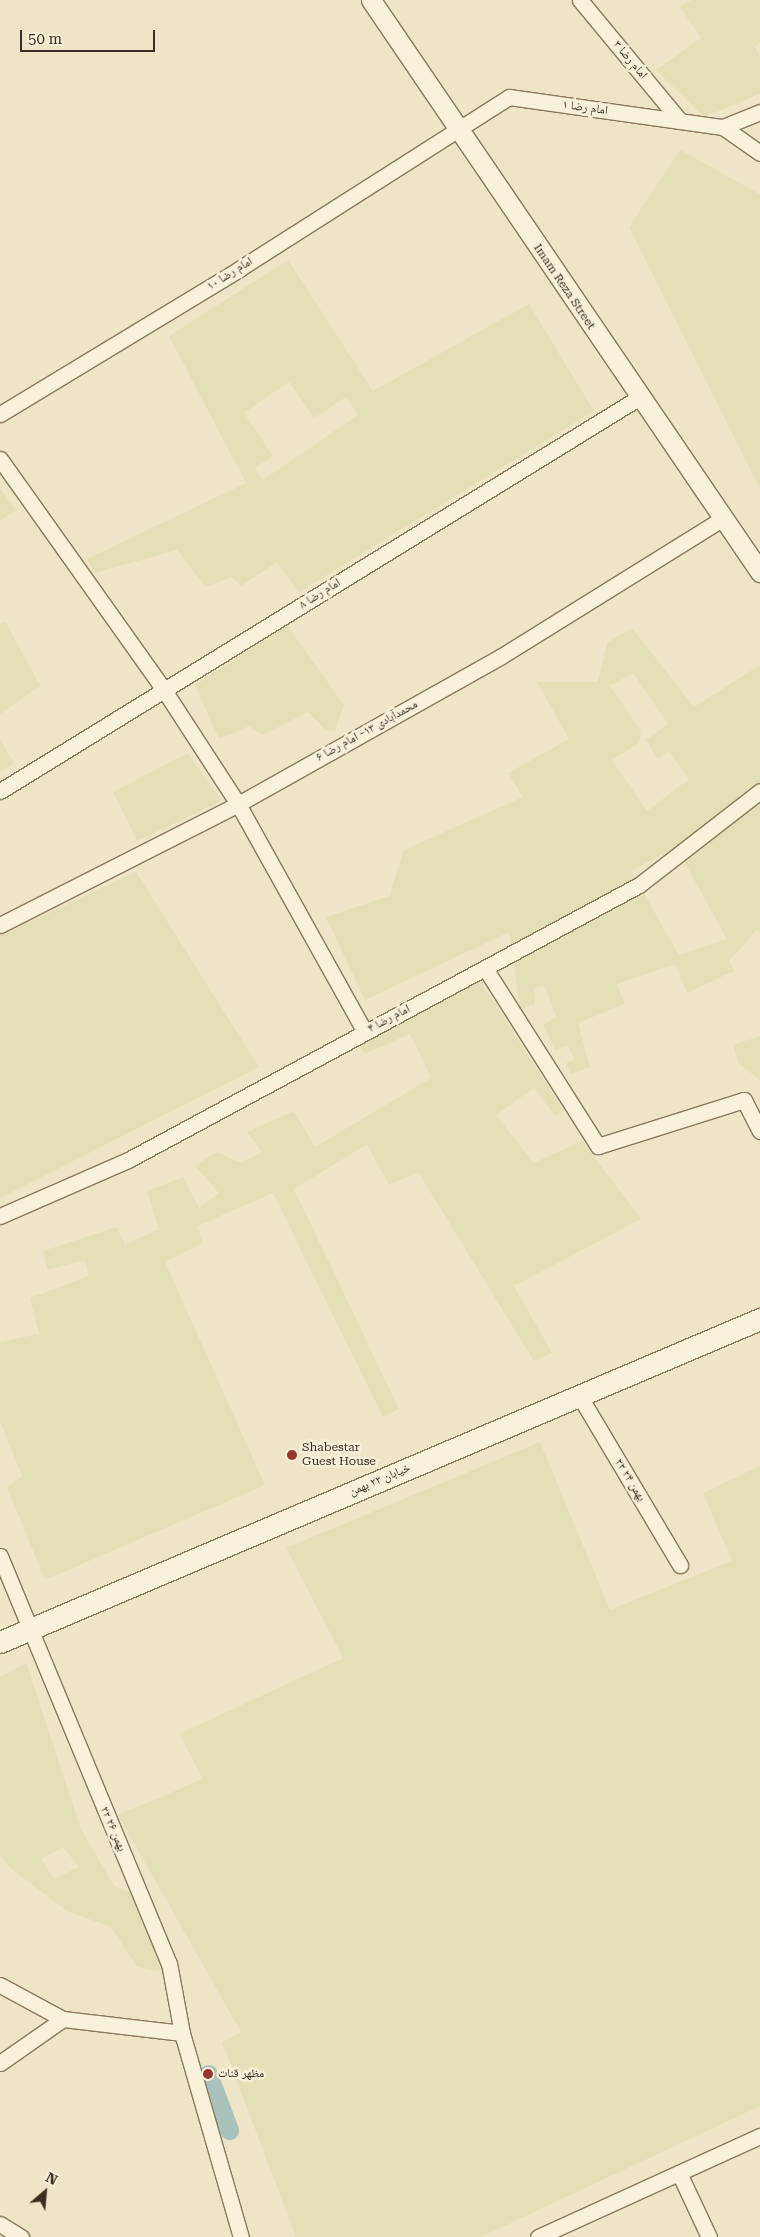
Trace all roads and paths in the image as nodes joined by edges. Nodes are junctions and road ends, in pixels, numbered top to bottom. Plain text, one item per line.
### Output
1 (371, 0) edge
2 (580, 0) edge
3 (760, 112) edge
4 (680, 121) junction
5 (723, 127) junction
6 (457, 130) junction
7 (760, 152) edge
8 (640, 397) junction
9 (0, 414) edge
10 (0, 459) edge
11 (723, 518) junction
12 (760, 572) edge
13 (164, 690) junction
14 (0, 790) edge
15 (760, 791) edge
16 (238, 804) junction
17 (0, 925) edge
18 (485, 968) junction
19 (365, 1032) junction
20 (760, 1131) edge
21 (0, 1216) edge
22 (760, 1319) edge
23 (579, 1395) junction
24 (0, 1556) edge
25 (680, 1566) dead end
26 (30, 1629) junction
27 (0, 1642) edge
28 (0, 1984) edge
29 (63, 2019) junction
30 (182, 2033) junction
31 (0, 2063) edge
32 (760, 2136) edge
33 (679, 2173) junction
34 (0, 2224) edge
35 (21, 2237) edge
36 (241, 2237) edge
37 (538, 2237) edge
38 (709, 2237) edge

1 - 6 street, Imam Reza Street
2 - 4 street, امام رضا ۳
3 - 5 street
4 - 5 street, امام رضا ۱
4 - 6 street, امام رضا ۱
5 - 7 street
6 - 8 street, Imam Reza Street
6 - 9 street, امام رضا ۱۰
8 - 11 street, Imam Reza Street
8 - 13 street, امام رضا ۸
10 - 13 street
11 - 12 street, Imam Reza Street
11 - 16 street, محمدآبادی ۱۳- امام رضا ۶
13 - 14 street, امام رضا ۸
13 - 16 street
15 - 18 street, امام رضا ۴
16 - 17 street, محمدآبادی ۱۳- امام رضا ۶
16 - 19 street
18 - 19 street, امام رضا ۴
18 - 20 street
19 - 21 street, امام رضا ۴
22 - 23 main road, خیابان ۲۲ بهمن
23 - 25 street, ۲۲ بهمن ۲۴
23 - 26 main road, خیابان ۲۲ بهمن
24 - 26 street, ۲۲ بهمن ۲۶
26 - 27 main road, خیابان ۲۲ بهمن
26 - 30 street, ۲۲ بهمن ۲۶
28 - 29 street
29 - 30 street
29 - 31 street
30 - 36 street, ۲۲ بهمن ۲۶
32 - 33 street
33 - 37 street
33 - 38 street
34 - 35 street

